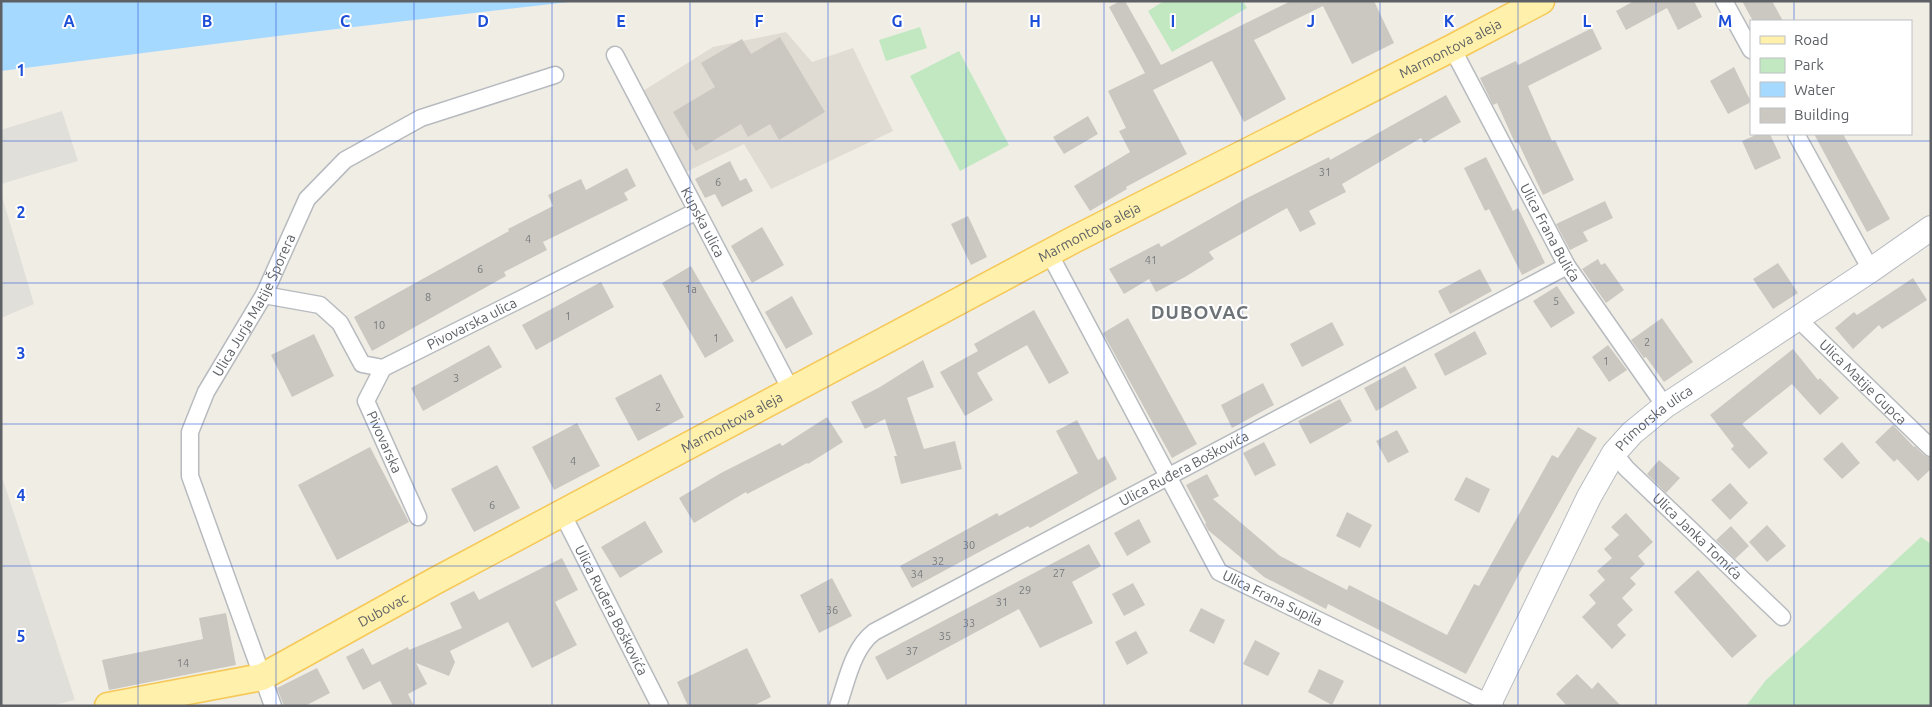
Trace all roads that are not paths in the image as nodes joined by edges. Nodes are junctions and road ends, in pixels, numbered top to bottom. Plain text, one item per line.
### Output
1 (1541, 1) edge
2 (1724, 1) edge
3 (1452, 48) junction
4 (1750, 48) edge
5 (616, 55) dead end
6 (555, 76) dead end
7 (1797, 135) edge
8 (697, 211) junction
9 (1931, 228) edge
10 (1049, 253) junction
11 (1567, 266) junction
12 (1871, 270) junction
13 (264, 295) junction
14 (1797, 318) junction
15 (383, 368) junction
16 (791, 390) junction
17 (1665, 406) junction
18 (1931, 448) edge
19 (1614, 453) junction
20 (642, 469) joint
21 (1168, 478) junction
22 (562, 513) junction
23 (418, 517) dead end
24 (1782, 617) dead end
25 (262, 677) junction
26 (1491, 705) edge
27 (108, 706) edge
28 (273, 706) edge
29 (660, 706) edge
30 (838, 706) edge

1 - 3 main road, Marmontova aleja
2 - 4 street
3 - 10 main road, Marmontova aleja
3 - 11 street, Ulica Frana Bulića
5 - 8 street, Kupska ulica
6 - 13 street, Ulica Jurja Matije Šporera
7 - 12 street
8 - 15 street, Pivovarska ulica
8 - 16 street, Kupska ulica
9 - 12 main road, Primorska ulica
10 - 16 main road, Marmontova aleja
10 - 21 street, Ulica Frana Supila
11 - 17 street, Ulica Frana Bulića
11 - 21 street, Ulica Ruđera Boškovića
12 - 14 main road, Primorska ulica
13 - 15 street
13 - 25 street, Ulica Jurja Matije Šporera
14 - 17 main road, Primorska ulica
14 - 18 street, Ulica Matije Gupca
15 - 23 street, Pivovarska
16 - 20 main road, Marmontova aleja
17 - 19 main road, Primorska ulica
19 - 24 street, Ulica Janka Tomića
19 - 26 main road, Primorska ulica
20 - 22 main road, Dubovac
21 - 26 street, Ulica Frana Supila
21 - 30 street, Ulica Ruđera Boškovića
22 - 25 main road, Dubovac
22 - 29 street, Ulica Ruđera Boškovića
25 - 27 main road, Dubovac
25 - 28 street, Ulica Jurja Matije Šporera

